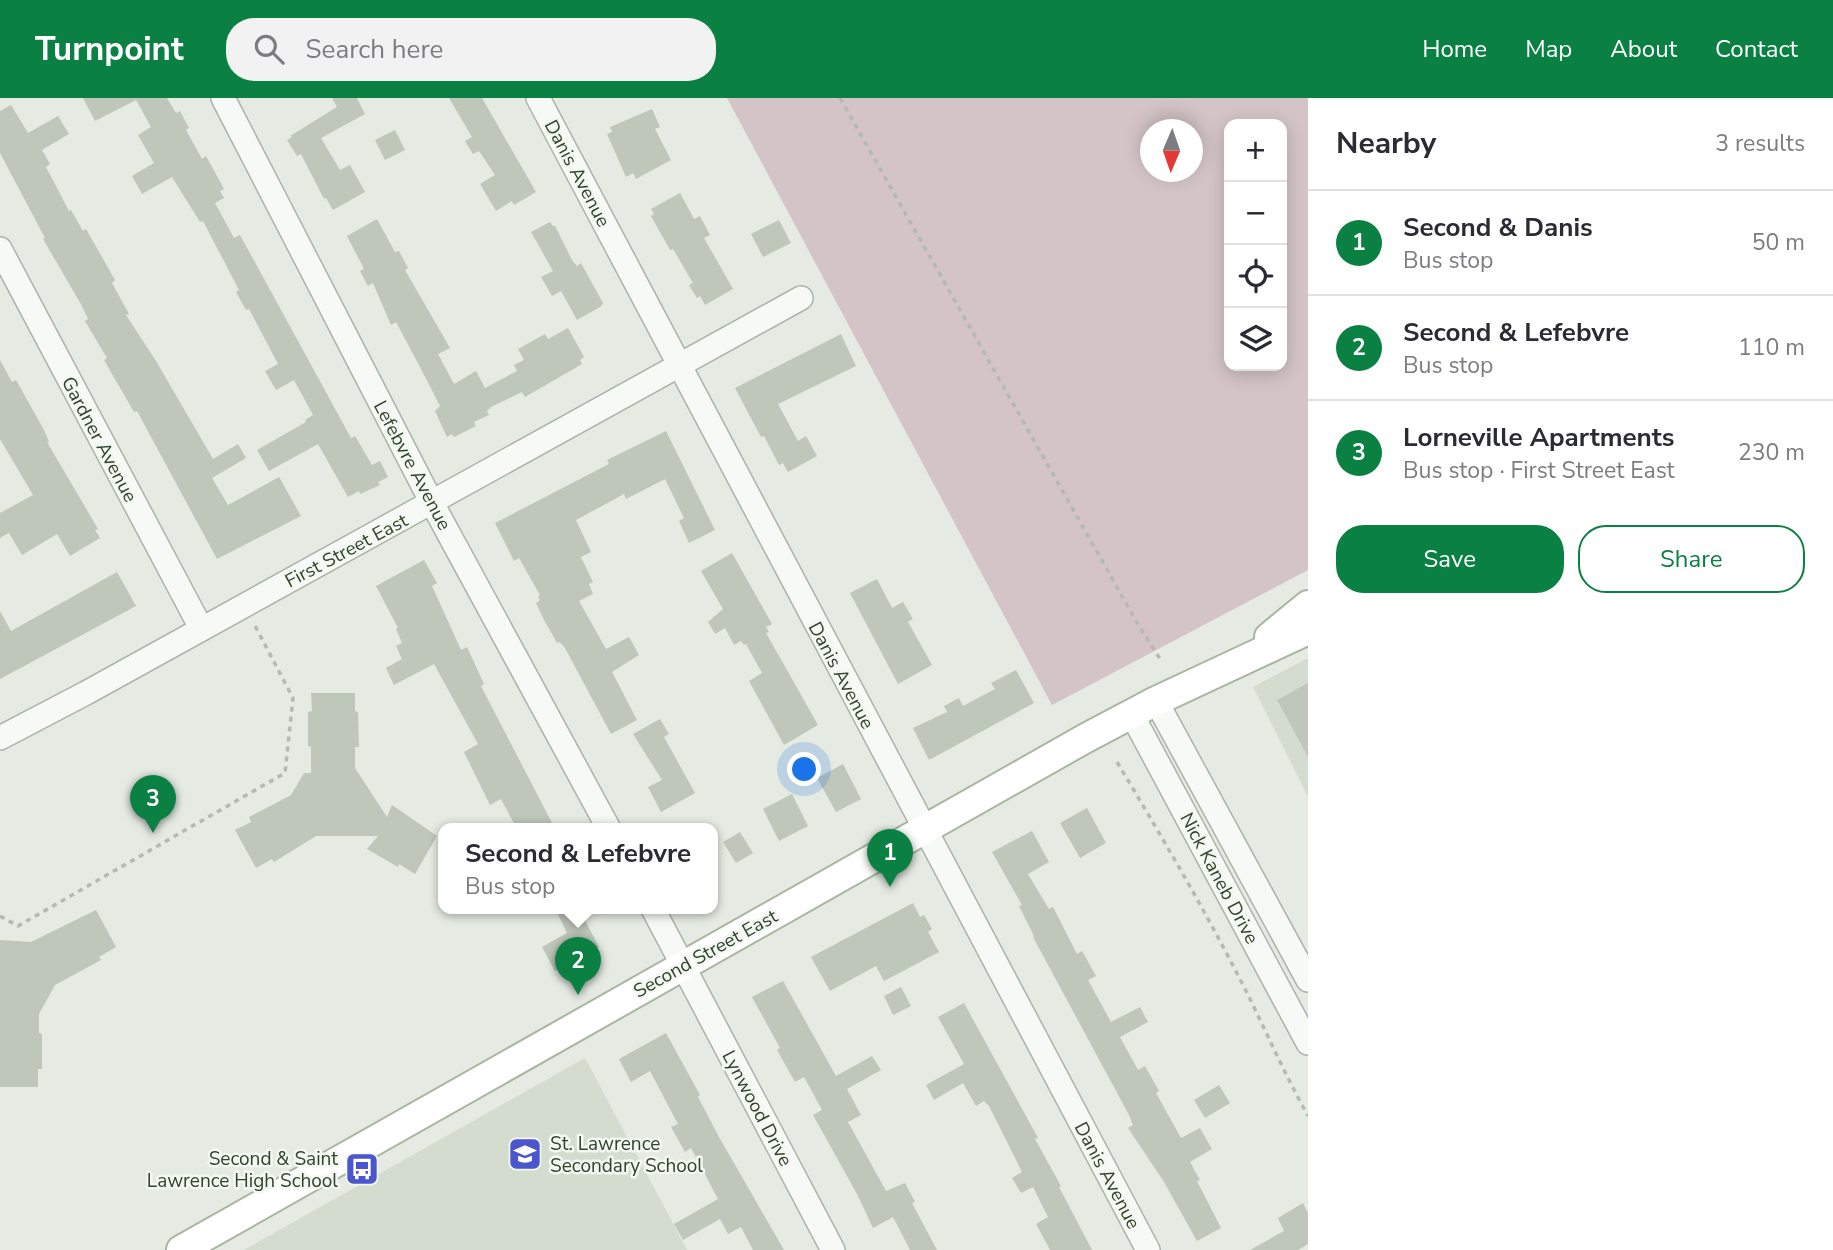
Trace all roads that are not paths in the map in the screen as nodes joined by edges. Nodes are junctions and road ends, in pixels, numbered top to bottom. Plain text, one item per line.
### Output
1 (223, 98) edge
2 (538, 98) edge
3 (0, 249) edge
4 (801, 298) dead end
5 (679, 366) junction
6 (432, 503) junction
7 (1308, 605) edge
8 (201, 628) junction
9 (1308, 630) edge
10 (1234, 664) junction
11 (1143, 707) junction
12 (0, 738) edge
13 (606, 823) edge
14 (924, 828) junction
15 (656, 914) edge
16 (683, 965) junction
17 (1308, 980) edge
18 (1308, 1043) edge
19 (180, 1250) edge
20 (833, 1250) edge
21 (1148, 1250) edge

1 - 6 street, Lefebvre Avenue
2 - 5 street, Danis Avenue
3 - 8 street, Gardner Avenue
4 - 5 street, First Street East
5 - 6 street, First Street East
5 - 14 street, Danis Avenue
6 - 8 street, First Street East
6 - 13 street, Lefebvre Avenue
7 - 10 main road, Second Street East
8 - 12 street, First Street East
9 - 10 main road, Second Street East
10 - 11 main road, Second Street East
11 - 14 main road, Second Street East
11 - 17 street, Nick Kaneb Drive
11 - 18 street, Nick Kaneb Drive
14 - 16 main road, Second Street East
14 - 21 street, Danis Avenue
15 - 16 street
16 - 19 main road, Second Street East
16 - 20 street, Lynwood Drive

